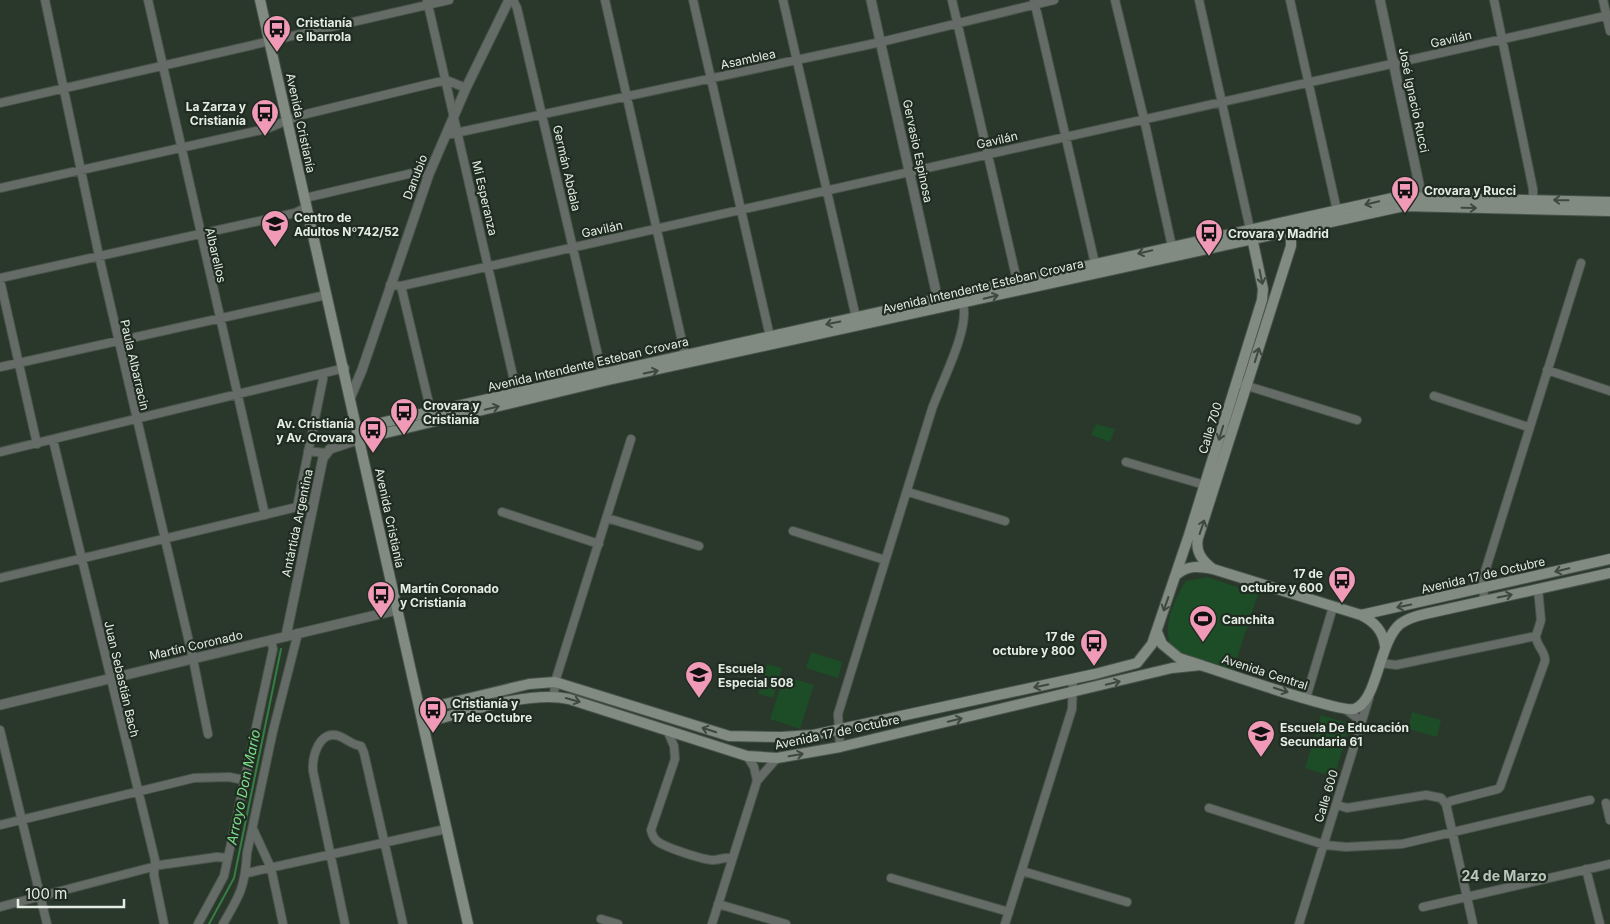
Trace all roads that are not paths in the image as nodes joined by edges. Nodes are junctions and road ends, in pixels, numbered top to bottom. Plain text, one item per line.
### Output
1 (44, 0) edge
2 (148, 0) edge
3 (260, 0) edge
4 (449, 0) edge
5 (511, 0) edge
6 (605, 0) edge
7 (693, 0) edge
8 (783, 0) edge
9 (871, 0) edge
10 (952, 0) edge
11 (1054, 0) edge
12 (1115, 0) edge
13 (1199, 0) edge
14 (1290, 0) edge
15 (1380, 0) edge
16 (1494, 0) edge
17 (1603, 0) edge
18 (1034, 2) edge
19 (428, 3) edge
20 (1608, 15) edge
21 (957, 22) junction
22 (1610, 31) edge
23 (1503, 39) junction
24 (270, 42) junction
25 (881, 42) junction
26 (798, 60) junction
27 (1393, 64) junction
28 (163, 67) junction
29 (710, 78) junction
30 (446, 80) junction
31 (1308, 82) junction
32 (466, 88) junction
33 (62, 90) junction
34 (628, 96) junction
35 (1223, 102) junction
36 (0, 103) edge
37 (542, 114) junction
38 (454, 116) junction
39 (1144, 119) junction
40 (288, 121) junction
41 (459, 134) junction
42 (446, 135) junction
43 (1066, 136) junction
44 (181, 150) junction
45 (987, 154) junction
46 (81, 171) junction
47 (910, 172) junction
48 (429, 174) junction
49 (0, 188) edge
50 (826, 190) junction
51 (306, 202) junction
52 (1420, 202) junction
53 (1610, 202) edge
54 (1533, 204) junction
55 (741, 210) junction
56 (1610, 211) edge
57 (1338, 215) junction
58 (1290, 221) junction
59 (657, 228) junction
60 (1292, 231) junction
61 (199, 233) junction
62 (1251, 234) junction
63 (573, 246) junction
64 (1173, 251) junction
65 (99, 256) junction
66 (1581, 263) dead end
67 (489, 266) junction
68 (1096, 269) junction
69 (0, 279) edge
70 (390, 285) junction
71 (401, 286) junction
72 (1018, 286) junction
73 (326, 295) junction
74 (939, 303) junction
75 (963, 304) junction
76 (218, 318) junction
77 (857, 322) junction
78 (118, 340) junction
79 (771, 341) junction
80 (686, 359) junction
81 (18, 363) junction
82 (0, 367) edge
83 (362, 370) junction
84 (1547, 370) junction
85 (346, 371) junction
86 (324, 374) junction
87 (603, 377) junction
88 (1237, 383) junction
89 (1248, 386) junction
90 (1610, 390) edge
91 (236, 396) junction
92 (351, 396) junction
93 (1434, 396) dead end
94 (517, 397) junction
95 (431, 412) junction
96 (136, 420) junction
97 (1357, 420) dead end
98 (1528, 427) junction
99 (360, 439) junction
100 (631, 439) dead end
101 (53, 440) junction
102 (37, 444) junction
103 (308, 451) junction
104 (0, 452) edge
105 (325, 453) junction
106 (1126, 462) dead end
107 (1210, 487) junction
108 (908, 492) junction
109 (312, 506) junction
110 (297, 507) junction
111 (502, 512) dead end
112 (264, 515) junction
113 (607, 518) junction
114 (1005, 521) dead end
115 (793, 531) dead end
116 (164, 539) junction
117 (598, 544) junction
118 (699, 546) dead end
119 (81, 559) junction
120 (1610, 559) edge
121 (885, 560) junction
122 (1213, 569) junction
123 (1610, 573) edge
124 (1176, 575) junction
125 (0, 578) edge
126 (1482, 588) junction
127 (1538, 589) junction
128 (1484, 600) junction
129 (1333, 607) junction
130 (397, 610) junction
131 (1361, 615) junction
132 (1157, 632) junction
133 (298, 633) junction
134 (286, 636) junction
135 (1536, 636) junction
136 (271, 640) junction
137 (1385, 646) junction
138 (193, 659) junction
139 (1380, 662) junction
140 (1201, 664) junction
141 (110, 678) junction
142 (1073, 679) junction
143 (554, 682) junction
144 (1371, 691) junction
145 (1074, 693) junction
146 (554, 696) junction
147 (1306, 698) junction
148 (0, 705) edge
149 (1344, 709) junction
150 (420, 710) junction
151 (423, 723) junction
152 (0, 730) edge
153 (667, 730) junction
154 (838, 730) junction
155 (1359, 731) junction
156 (208, 734) dead end
157 (730, 736) junction
158 (840, 747) junction
159 (726, 749) junction
160 (747, 756) junction
161 (776, 758) junction
162 (244, 780) junction
163 (757, 782) junction
164 (136, 791) junction
165 (1590, 800) dead end
166 (1606, 803) dead end
167 (1446, 804) junction
168 (1337, 805) junction
169 (1209, 808) dead end
170 (22, 820) junction
171 (1610, 820) edge
172 (0, 825) edge
173 (253, 829) junction
174 (446, 829) junction
175 (1451, 833) junction
176 (384, 844) junction
177 (1325, 844) junction
178 (330, 856) junction
179 (228, 858) junction
180 (732, 859) junction
181 (1610, 864) edge
182 (155, 867) junction
183 (270, 868) junction
184 (1586, 870) junction
185 (1022, 871) junction
186 (247, 873) junction
187 (891, 878) dead end
188 (1466, 896) junction
189 (40, 897) junction
190 (1127, 902) dead end
191 (718, 904) junction
192 (0, 907) edge
193 (1423, 907) dead end
194 (1008, 912) junction
195 (601, 919) dead end
196 (47, 924) edge
197 (164, 924) edge
198 (198, 924) edge
199 (223, 924) edge
200 (283, 924) edge
201 (345, 924) edge
202 (403, 924) edge
203 (468, 924) edge
204 (618, 924) edge
205 (712, 924) edge
206 (786, 924) edge
207 (1005, 924) edge
208 (1300, 924) edge
209 (1472, 924) edge
210 (1600, 924) edge

1 - 33 street, Paula Albarracin
2 - 28 street, Albarellos
3 - 24 main road, Avenida Cristianía
4 - 19 street
5 - 32 street, Danubio
5 - 37 street, Germán Abdala
6 - 34 street
7 - 29 street
8 - 26 street
9 - 25 street, Gervasio Espinosa
10 - 21 street
11 - 18 street, Asamblea
12 - 39 street
13 - 35 street
14 - 31 street
15 - 27 street, José Ignacio Rucci
16 - 23 street
17 - 20 street
18 - 21 street, Asamblea
18 - 43 street
19 - 24 street
19 - 30 street, Mi Esperanza
20 - 22 street
20 - 23 street, Gavilán
21 - 25 street, Asamblea
21 - 45 street
23 - 27 street, Gavilán
23 - 54 street
24 - 28 street
24 - 40 main road, Avenida Cristianía
25 - 26 street, Asamblea
25 - 47 street, Gervasio Espinosa
26 - 29 street, Asamblea
26 - 50 street
27 - 31 street, Gavilán
27 - 52 street, José Ignacio Rucci
28 - 33 street
28 - 44 street, Albarellos
29 - 34 street, Asamblea
29 - 55 street
30 - 32 street
30 - 38 street, Mi Esperanza
30 - 40 street
31 - 35 street, Gavilán
31 - 57 street
32 - 38 street, Danubio
33 - 36 street
33 - 46 street, Paula Albarracin
34 - 37 street, Asamblea
34 - 59 street
35 - 39 street, Gavilán
35 - 62 street
37 - 41 street, Asamblea
37 - 63 street, Germán Abdala
38 - 41 street, Mi Esperanza
38 - 42 street, Danubio
39 - 43 street, Gavilán
39 - 64 street
40 - 44 street
40 - 51 main road, Avenida Cristianía
41 - 42 street, Asamblea
41 - 67 street, Mi Esperanza
42 - 48 street, Danubio
43 - 45 street, Gavilán
43 - 68 street
44 - 46 street
44 - 61 street, Albarellos
45 - 47 street, Gavilán
45 - 72 street
46 - 49 street
46 - 65 street, Paula Albarracin
47 - 50 street, Gavilán
47 - 74 street, Gervasio Espinosa
48 - 51 street
48 - 70 street, Danubio
50 - 55 street, Gavilán
50 - 77 street
51 - 61 street
51 - 73 main road, Avenida Cristianía
52 - 54 main road, Avenida Intendente Esteban Crovara
52 - 57 main road, Avenida Intendente Esteban Crovara
53 -> 54 main road, Avenida Intendente Esteban Crovara
54 - 56 main road, Avenida Intendente Esteban Crovara
55 - 59 street, Gavilán
55 - 79 street
57 - 58 main road, Avenida Intendente Esteban Crovara
57 - 60 main road, Avenida Intendente Esteban Crovara
58 - 60 main road, Calle 700
58 - 62 main road, Avenida Intendente Esteban Crovara
59 - 63 street, Gavilán
59 - 80 street
60 - 62 main road, Avenida Intendente Esteban Crovara
89 -> 60 main road, Calle 700
61 - 65 street
61 - 76 street, Albarellos
62 - 64 main road, Avenida Intendente Esteban Crovara
62 -> 88 main road, Calle 700
63 - 67 street, Gavilán
63 - 87 street, Germán Abdala
64 - 68 main road, Avenida Intendente Esteban Crovara
65 - 69 street
65 - 78 street, Paula Albarracin
66 - 84 street
67 - 71 street, Gavilán
67 - 94 street, Mi Esperanza
68 - 72 main road, Avenida Intendente Esteban Crovara
69 - 81 street
70 - 71 street, Gavilán
70 - 83 street, Danubio
71 - 95 street
72 - 74 main road, Avenida Intendente Esteban Crovara
75 -> 72 main road, Avenida Intendente Esteban Crovara
73 - 76 street
73 - 85 main road, Avenida Cristianía
74 - 75 main road, Avenida Intendente Esteban Crovara
74 - 77 main road, Avenida Intendente Esteban Crovara
75 - 108 street
76 - 78 street
76 - 91 street, Albarellos
77 - 79 main road, Avenida Intendente Esteban Crovara
78 - 81 street
78 - 96 street, Paula Albarracin
79 - 80 main road, Avenida Intendente Esteban Crovara
80 - 87 main road, Avenida Intendente Esteban Crovara
81 - 82 street
81 - 102 street
83 - 85 street
83 - 92 street, Danubio
84 - 90 street
84 - 98 street
85 - 86 street
85 - 92 main road, Avenida Cristianía
86 - 91 street
86 - 103 street
87 - 94 main road, Avenida Intendente Esteban Crovara
88 - 89 street
88 -> 107 main road, Calle 700
89 - 97 street
89 - 107 main road, Calle 700
91 - 96 street
91 - 112 street, Albarellos
92 - 99 main road, Avenida Cristianía
93 - 98 street
94 - 95 main road, Avenida Intendente Esteban Crovara
99 -> 94 main road, Avenida Intendente Esteban Crovara
95 - 99 main road, Avenida Intendente Esteban Crovara
96 - 101 street
96 - 116 street, Paula Albarracin
98 - 126 street
99 - 105 street
99 - 130 main road, Avenida Cristianía
100 - 113 street
101 - 102 street
101 - 119 street, Juan Sebastián Bach
102 - 104 street
103 - 105 street
103 - 110 street
105 - 109 street, Antártida Argentina
106 - 107 street
122 -> 107 main road, Calle 700
107 - 124 main road, Calle 700
108 - 114 street
108 - 121 street
109 - 110 street
109 - 134 street, Antártida Argentina
110 - 112 street
111 - 117 street
112 - 116 street
113 - 117 street
113 - 118 street
115 - 121 street
116 - 119 street
116 - 138 street, Paula Albarracin
117 - 143 street
119 - 125 street
119 - 141 street, Juan Sebastián Bach
120 -> 126 main road, Avenida 17 de Octubre
121 - 154 street
122 - 124 main road
122 - 129 main road
123 - 127 main road, Avenida 17 de Octubre
124 -> 132 main road, Calle 700
126 - 128 street
126 -> 131 main road, Avenida 17 de Octubre
128 -> 127 main road, Avenida 17 de Octubre
127 - 135 street
128 - 137 main road, Avenida 17 de Octubre
129 - 131 main road
129 - 147 street
130 - 133 street, Martín Coronado
130 - 150 main road, Avenida Cristianía
131 - 137 main road
132 - 140 main road, Avenida Central
132 - 142 main road, Avenida 17 de Octubre
133 - 134 street, Martín Coronado
133 - 173 street
134 - 136 street, Martín Coronado
135 - 139 street
135 - 167 street
136 - 138 street, Martín Coronado
136 - 162 street
137 - 139 main road, Calle 600
138 - 141 street, Martín Coronado
138 - 156 street, Paula Albarracin
139 - 144 main road, Calle 600
145 -> 140 main road, Avenida 17 de Octubre
140 -> 147 main road, Avenida Central
141 - 148 street, Martín Coronado
141 - 164 street, Juan Sebastián Bach
142 - 145 street
142 -> 154 main road, Avenida 17 de Octubre
143 - 146 street
143 - 150 main road, Avenida 17 de Octubre
157 -> 143 main road, Avenida 17 de Octubre
144 - 149 main road
144 - 155 street, Calle 600
158 -> 145 main road, Avenida 17 de Octubre
145 - 185 street
146 - 151 main road, Avenida 17 de Octubre
146 -> 153 main road, Avenida 17 de Octubre
147 - 149 main road, Avenida Central
149 - 155 street
150 - 151 main road, Avenida Cristianía
151 - 174 main road, Avenida Cristianía
152 - 170 street
153 - 159 main road, Avenida 17 de Octubre
153 - 180 street
154 - 157 main road, Avenida 17 de Octubre
154 - 158 street
155 - 168 street, Calle 600
157 - 159 street
161 -> 158 main road, Avenida 17 de Octubre
159 - 160 main road, Avenida 17 de Octubre
160 - 161 main road, Avenida 17 de Octubre
160 - 163 street
161 - 163 street
162 - 164 street
162 - 179 street
163 - 180 street
164 - 170 street
164 - 182 street, Juan Sebastián Bach
165 - 175 street
166 - 171 street
167 - 168 street
167 - 175 street
168 - 177 street, Calle 600
169 - 177 street
170 - 172 street
170 - 189 street
173 - 183 street
173 - 186 street
174 - 176 street
174 - 203 main road, Avenida Cristianía
175 - 177 street
175 - 188 street
176 - 178 street
176 - 178 street
176 - 202 street
177 - 208 street, Calle 600
178 - 183 street
178 - 201 street
179 - 182 street
179 - 198 street
180 - 191 street
181 - 184 street
182 - 189 street
182 - 197 street, Juan Sebastián Bach
183 - 186 street
183 - 200 street
184 - 188 street
184 - 210 street
185 - 190 street
185 - 194 street
186 - 199 street
187 - 194 street
188 - 193 street
188 - 209 street
189 - 192 street
189 - 196 street
191 - 205 street
191 - 206 street
194 - 207 street
195 - 204 street

